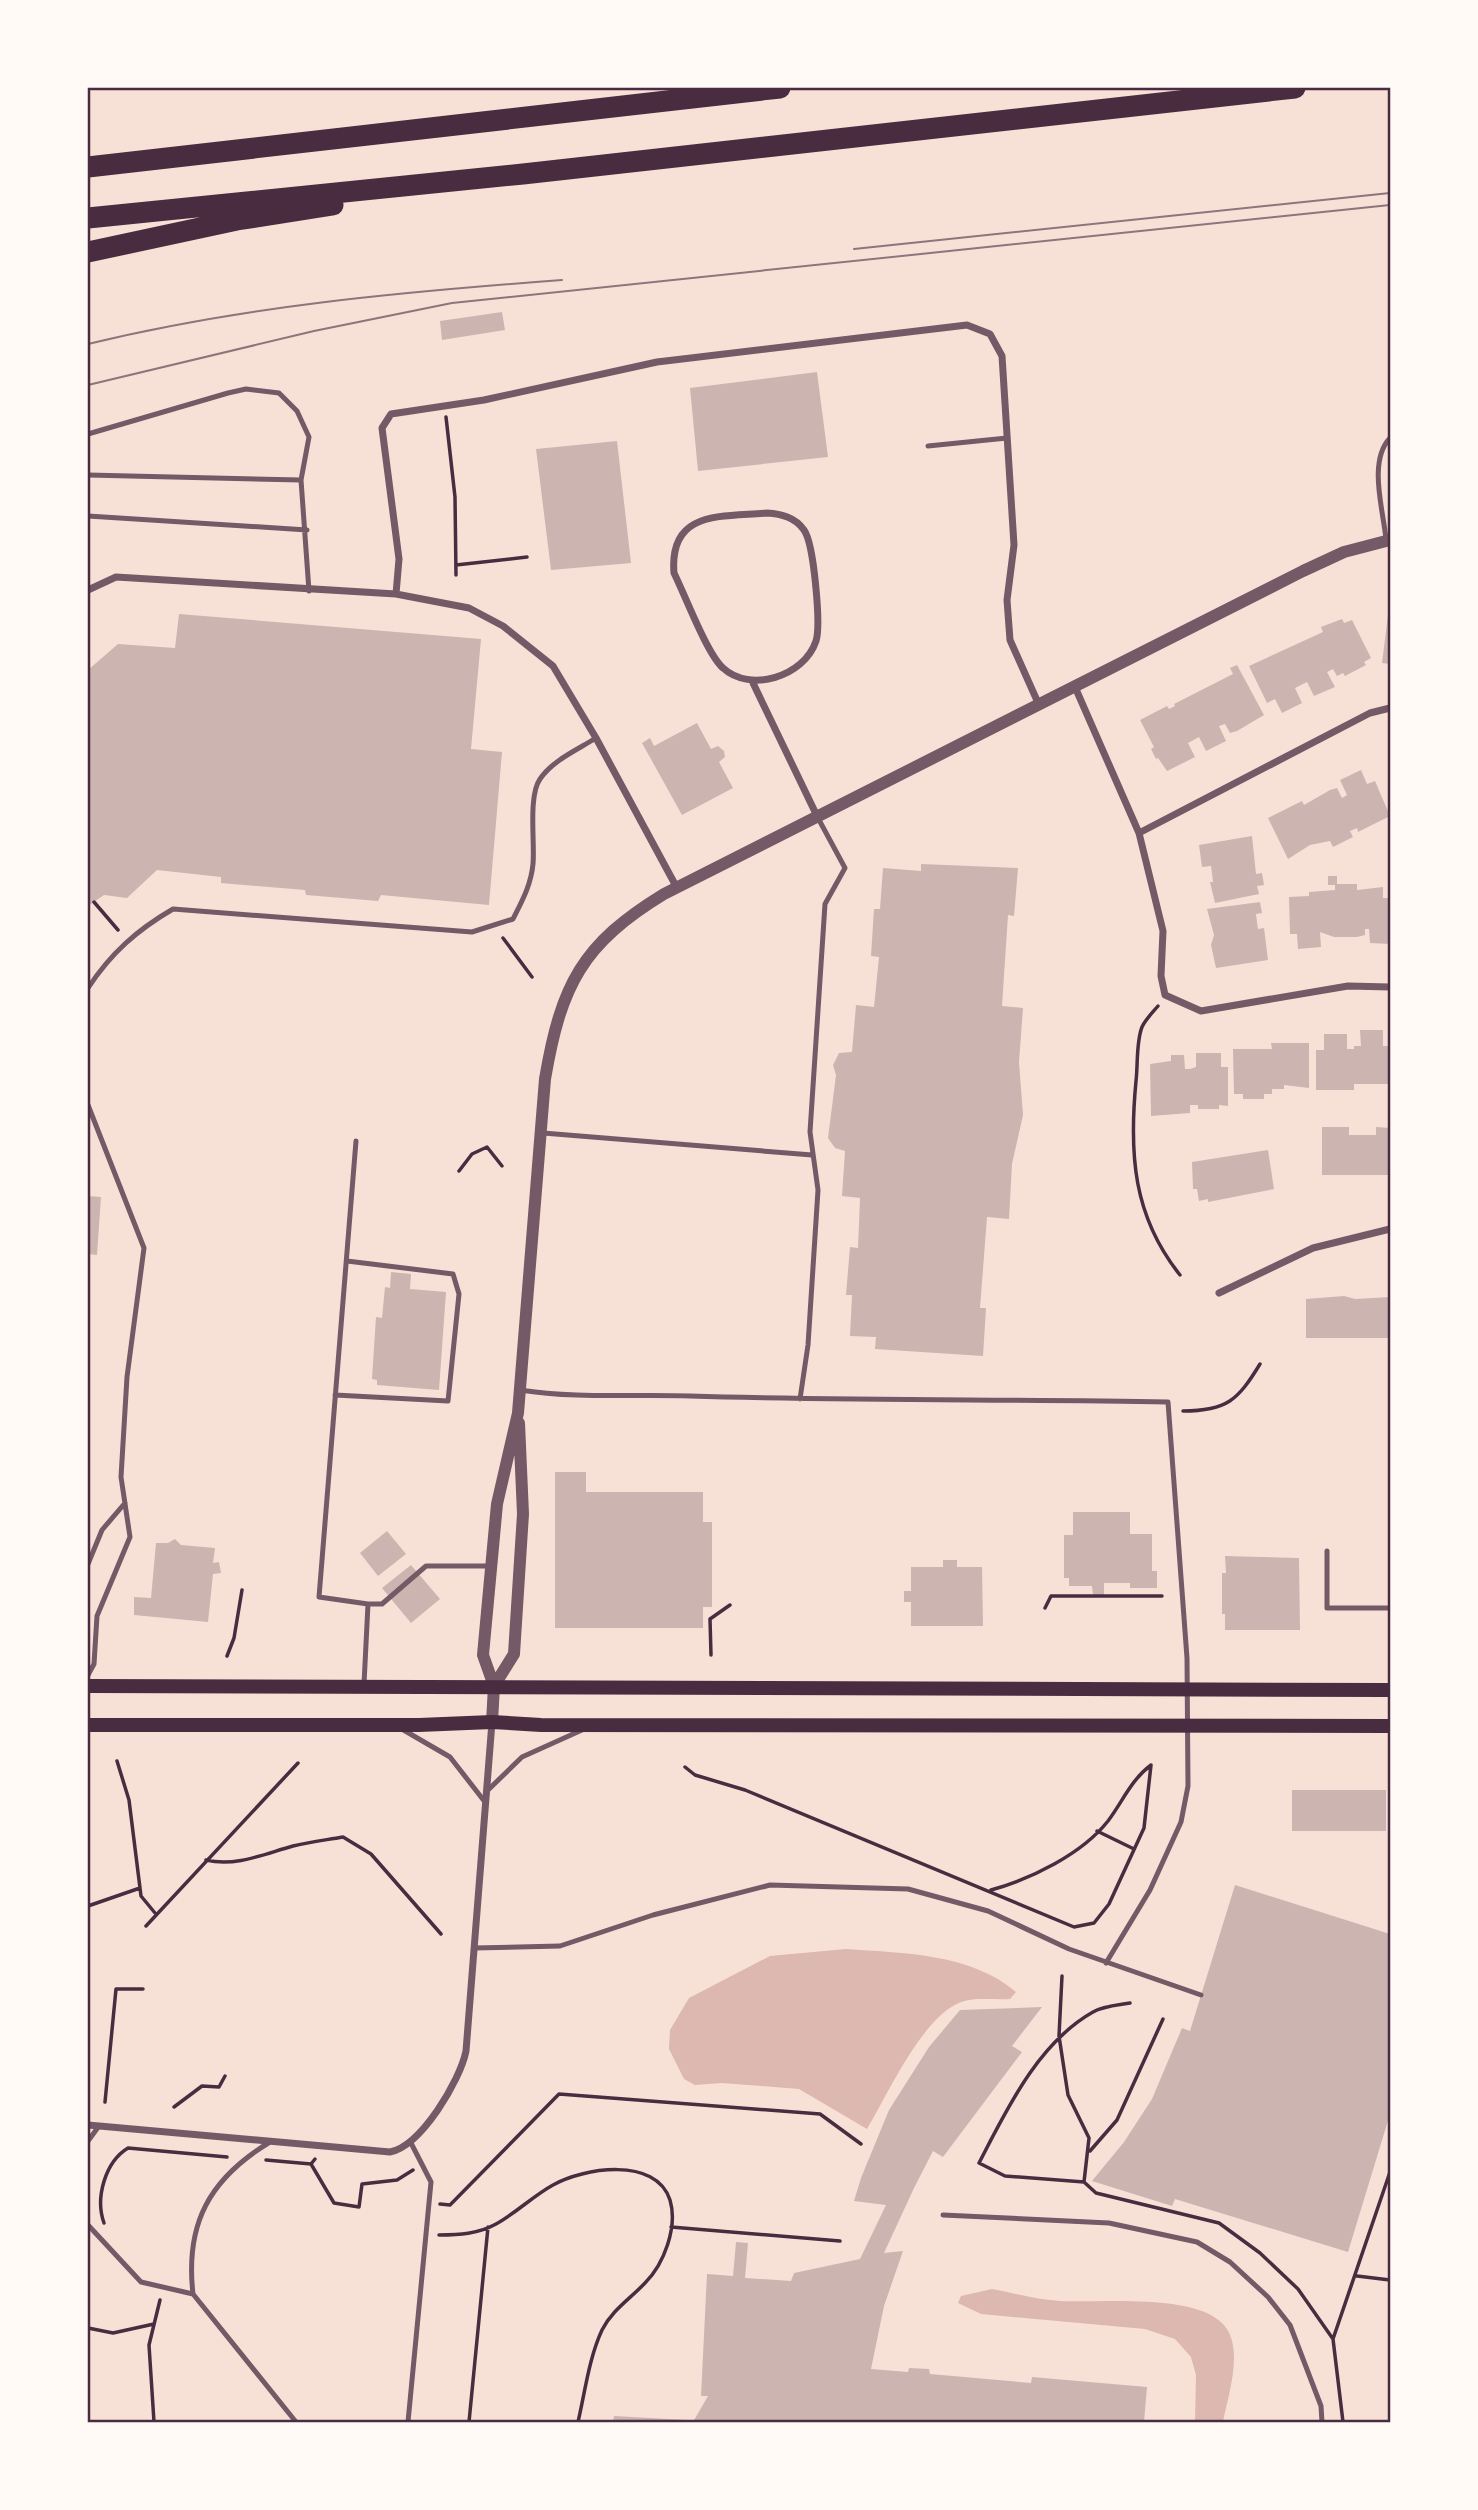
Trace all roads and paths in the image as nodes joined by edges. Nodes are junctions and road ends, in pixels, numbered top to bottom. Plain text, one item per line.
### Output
1 (780, 88) edge
2 (1295, 88) edge
3 (88, 167) edge
4 (523, 174) junction
5 (88, 218) edge
6 (88, 253) edge
7 (445, 406) junction
8 (88, 434) edge
9 (1007, 438) junction
10 (1391, 438) edge
11 (928, 446) dead end
12 (88, 475) edge
13 (301, 480) junction
14 (88, 516) edge
15 (307, 530) junction
16 (1388, 540) edge
17 (527, 557) dead end
18 (456, 565) junction
19 (456, 575) dead end
20 (88, 590) edge
21 (309, 591) junction
22 (396, 594) junction
23 (752, 683) junction
24 (1075, 687) junction
25 (1040, 706) junction
26 (1391, 708) edge
27 (596, 738) junction
28 (817, 816) junction
29 (1139, 833) junction
30 (677, 888) junction
31 (94, 902) dead end
32 (118, 929) dead end
33 (503, 938) dead end
34 (532, 977) dead end
35 (1391, 987) edge
36 (88, 988) edge
37 (1165, 995) junction
38 (88, 1105) edge
39 (541, 1133) junction
40 (356, 1141) dead end
41 (811, 1155) junction
42 (502, 1166) dead end
43 (459, 1171) dead end
44 (1391, 1229) edge
45 (347, 1261) junction
46 (1180, 1275) dead end
47 (1219, 1293) dead end
48 (1260, 1364) dead end
49 (520, 1390) junction
50 (335, 1395) junction
51 (800, 1399) junction
52 (1183, 1411) dead end
53 (518, 1413) junction
54 (125, 1503) junction
55 (1327, 1551) dead end
56 (88, 1564) edge
57 (491, 1567) junction
58 (242, 1590) dead end
59 (1161, 1596) dead end
60 (368, 1604) junction
61 (730, 1605) dead end
62 (1045, 1608) dead end
63 (1391, 1608) edge
64 (711, 1655) dead end
65 (227, 1656) dead end
66 (88, 1675) edge
67 (88, 1686) edge
68 (494, 1686) junction
69 (364, 1687) junction
70 (1189, 1689) junction
71 (1391, 1690) edge
72 (492, 1722) junction
73 (88, 1725) edge
74 (395, 1725) junction
75 (594, 1725) junction
76 (1391, 1726) edge
77 (1190, 1727) junction
78 (117, 1761) dead end
79 (298, 1763) dead end
80 (685, 1767) dead end
81 (486, 1792) junction
82 (485, 1802) junction
83 (1097, 1831) junction
84 (1134, 1849) junction
85 (206, 1860) junction
86 (140, 1888) junction
87 (991, 1890) junction
88 (88, 1906) edge
89 (155, 1913) junction
90 (146, 1926) dead end
91 (441, 1934) dead end
92 (474, 1948) junction
93 (1106, 1963) junction
94 (1062, 1976) dead end
95 (143, 1989) dead end
96 (1201, 1995) dead end
97 (1130, 2003) dead end
98 (1163, 2019) dead end
99 (1059, 2036) junction
100 (225, 2076) dead end
101 (105, 2102) dead end
102 (174, 2107) dead end
103 (88, 2125) edge
104 (99, 2126) junction
105 (88, 2141) edge
106 (272, 2141) junction
107 (411, 2143) junction
108 (860, 2144) dead end
109 (328, 2146) junction
110 (1089, 2151) junction
111 (243, 2158) junction
112 (311, 2164) junction
113 (424, 2164) junction
114 (1391, 2172) edge
115 (1084, 2182) junction
116 (1096, 2193) dead end
117 (429, 2203) junction
118 (943, 2215) dead end
119 (88, 2225) edge
120 (488, 2227) junction
121 (671, 2227) junction
122 (106, 2228) dead end
123 (426, 2235) junction
124 (840, 2241) dead end
125 (1357, 2276) junction
126 (1391, 2280) edge
127 (163, 2288) junction
128 (193, 2294) junction
129 (154, 2324) junction
130 (88, 2328) edge
131 (1333, 2339) dead end
132 (154, 2423) edge
133 (296, 2423) edge
134 (408, 2423) edge
135 (469, 2423) edge
136 (578, 2423) edge
137 (1322, 2423) edge

1 - 3 highway
2 - 4 highway
4 - 5 highway
4 - 6 highway
7 - 9 street
7 - 18 path
7 - 22 street
8 - 13 lane
9 - 11 lane
9 - 25 street
10 - 16 lane
12 - 13 lane
13 - 15 lane
14 - 15 lane
15 - 21 lane
16 - 24 street
17 - 18 path
18 - 19 path
20 - 21 street
21 - 22 street
22 - 27 street
23 - 23 street
23 - 28 street
24 - 25 street
24 - 29 street
25 - 28 street
26 - 29 street
27 - 30 street
27 - 36 lane
28 - 30 street
28 - 41 lane
29 - 37 street
30 - 39 street
31 - 32 path
33 - 34 path
35 - 37 street
37 - 46 path
38 - 54 lane
39 - 41 lane
39 - 49 street
40 - 45 lane
41 - 51 lane
42 - 43 path
44 - 47 street
45 - 50 lane
45 - 50 lane
48 - 52 path
49 - 51 lane
49 - 53 street
50 - 60 lane
51 - 70 lane
53 - 57 street
53 - 68 street
54 - 56 lane
54 - 66 lane
55 - 63 lane
57 - 60 lane
57 - 68 street
58 - 65 path
59 - 62 path
60 - 69 lane
61 - 64 path
67 - 69 main road
68 - 69 main road
68 - 70 main road
68 - 72 street
70 - 71 main road
70 - 77 lane
72 - 74 main road
72 - 75 main road
72 - 81 street
73 - 74 main road
74 - 82 lane
75 - 77 main road
75 - 81 lane
76 - 77 main road
77 - 93 lane
78 - 86 path
79 - 85 path
80 - 87 path
81 - 82 street
82 - 92 street
83 - 84 path
83 - 84 path
83 - 87 path
84 - 87 path
85 - 89 path
85 - 91 path
86 - 88 path
86 - 89 path
89 - 90 path
92 - 93 lane
92 - 107 street
93 - 96 lane
94 - 99 path
95 - 101 path
97 - 99 path
98 - 110 path
99 - 110 path
99 - 115 path
100 - 102 path
103 - 104 street
104 - 105 lane
104 - 106 street
106 - 109 street
106 - 111 lane
107 - 109 street
107 - 113 lane
108 - 117 path
109 - 112 path
110 - 115 path
111 - 112 path
111 - 122 path
111 - 128 lane
112 - 113 path
113 - 117 lane
114 - 125 path
115 - 116 path
117 - 123 lane
118 - 137 lane
119 - 127 lane
120 - 121 path
120 - 123 path
120 - 135 path
121 - 124 path
121 - 136 path
123 - 134 lane
125 - 126 path
125 - 131 path
127 - 128 lane
127 - 129 path
128 - 133 lane
129 - 130 path
129 - 132 path

